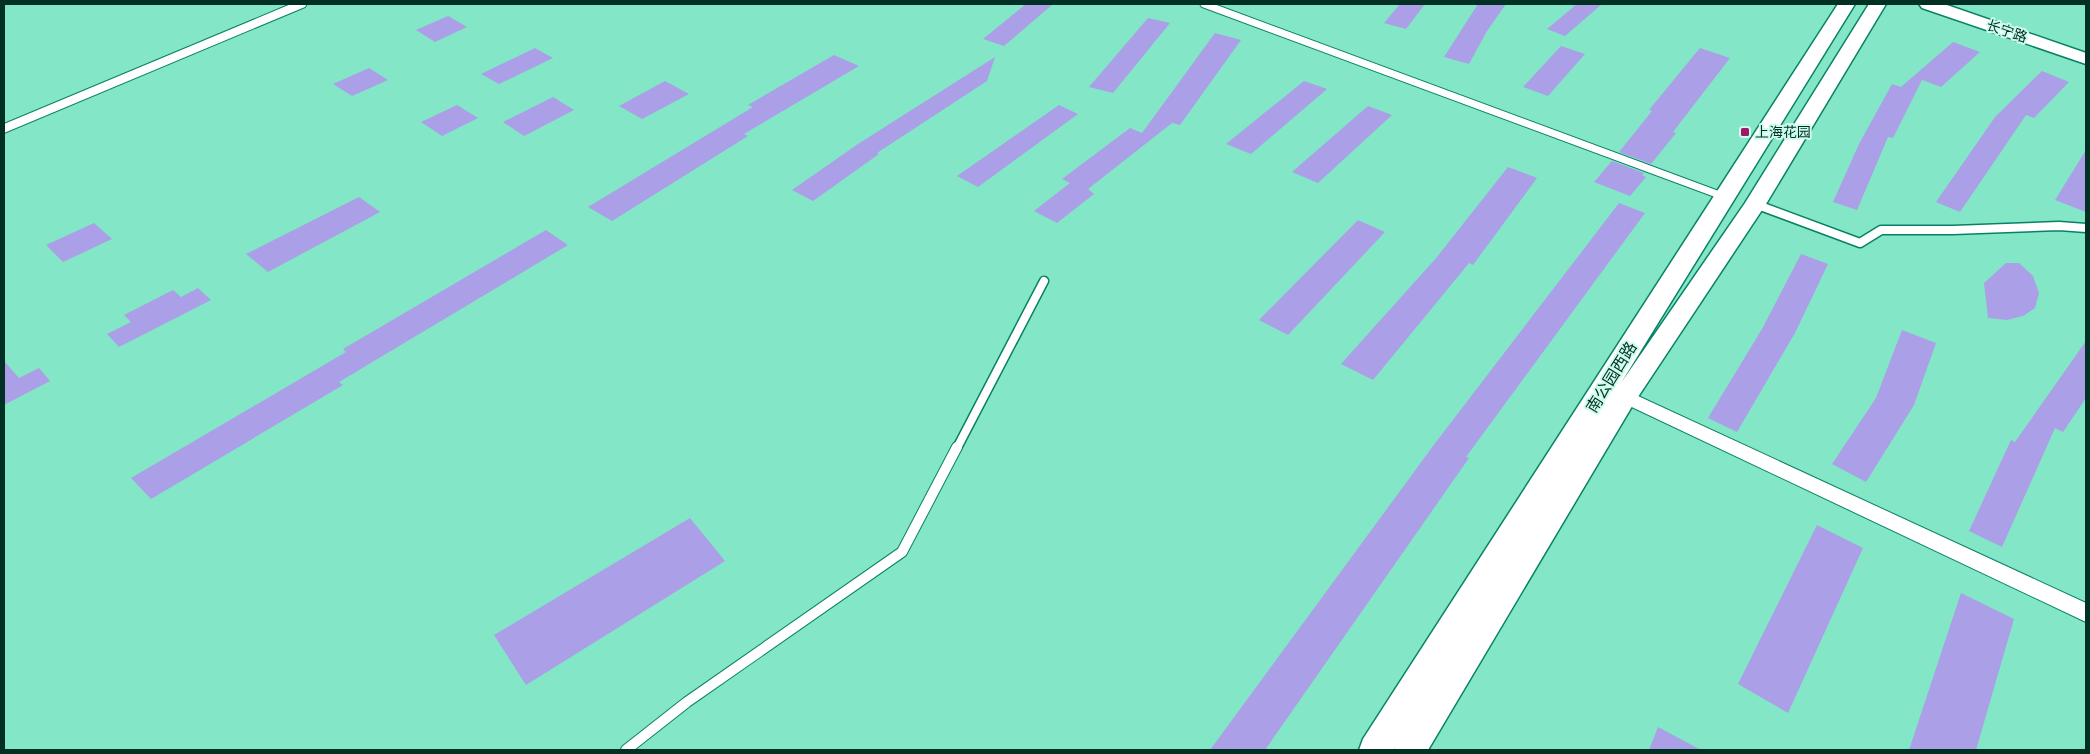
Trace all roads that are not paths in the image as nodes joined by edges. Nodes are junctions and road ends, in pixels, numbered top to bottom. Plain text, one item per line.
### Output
1 (301, 4) edge
2 (1204, 4) edge
3 (1846, 4) edge
4 (1877, 4) edge
5 (1928, 4) edge
6 (1958, 4) edge
7 (2086, 48) edge
8 (2086, 59) edge
9 (4, 129) edge
10 (1726, 197) junction
11 (1756, 204) junction
12 (2086, 228) edge
13 (1044, 281) dead end
14 (1625, 396) junction
15 (2086, 613) edge
16 (626, 750) edge
17 (1374, 750) edge
18 (1410, 750) edge

1 - 9 street
2 - 10 lane
3 - 10 main road, 南公园西路
4 - 11 main road, 南公园西路
5 - 8 main road, 长宁路
6 - 7 main road, 长宁路
10 - 17 main road, 南公园西路
11 - 12 lane
11 - 14 main road, 南公园西路
13 - 16 lane
14 - 15 street
14 - 18 main road, 南公园西路

